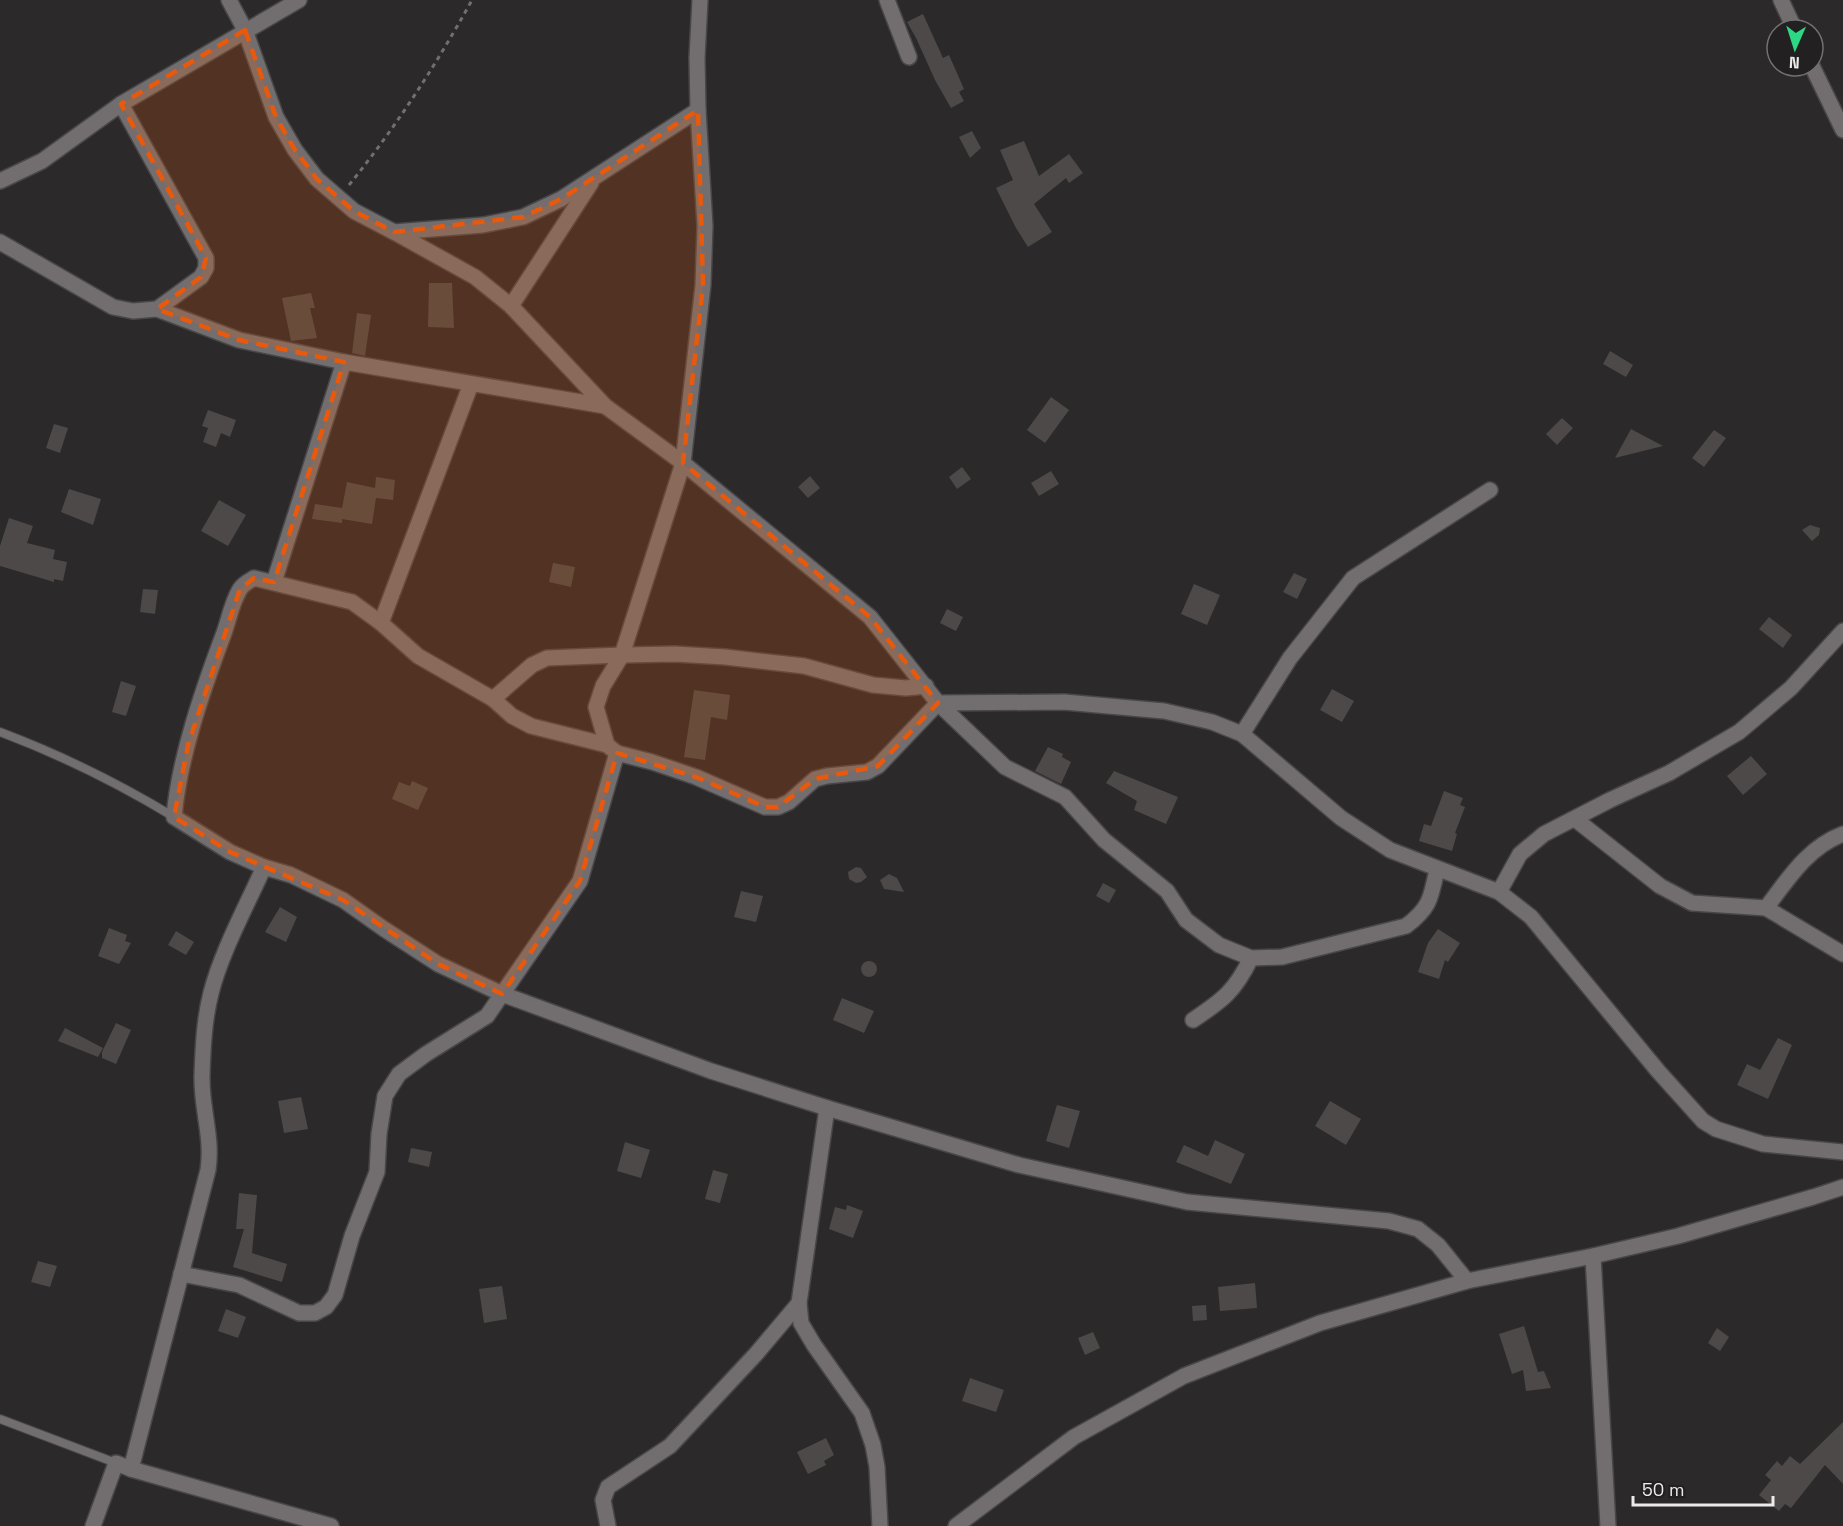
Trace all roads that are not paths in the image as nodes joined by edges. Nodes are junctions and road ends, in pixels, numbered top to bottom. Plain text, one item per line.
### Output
1 (229, 0) edge
2 (299, 0) edge
3 (700, 0) edge
4 (887, 0) edge
5 (1781, 0) edge
6 (1789, 18) edge
7 (245, 30) junction
8 (909, 57) dead end
9 (1818, 78) edge
10 (121, 104) junction
11 (698, 110) junction
12 (1843, 130) edge
13 (594, 179) junction
14 (0, 180) edge
15 (394, 232) junction
16 (0, 242) edge
17 (510, 306) junction
18 (157, 309) junction
19 (344, 362) junction
20 (471, 384) junction
21 (605, 406) junction
22 (683, 463) junction
23 (1490, 490) dead end
24 (274, 582) junction
25 (381, 623) junction
26 (1843, 631) edge
27 (621, 655) junction
28 (926, 686) junction
29 (493, 699) junction
30 (938, 703) junction
31 (0, 732) edge
32 (1242, 734) junction
33 (612, 749) junction
34 (174, 817) junction
35 (1575, 819) junction
36 (1843, 834) edge
37 (264, 867) junction
38 (1437, 869) junction
39 (1499, 892) junction
40 (1766, 908) junction
41 (1843, 954) edge
42 (1251, 958) junction
43 (502, 994) junction
44 (1193, 1020) dead end
45 (827, 1108) junction
46 (1843, 1152) edge
47 (1843, 1187) edge
48 (1593, 1256) junction
49 (181, 1274) junction
50 (1467, 1281) junction
51 (799, 1303) junction
52 (0, 1419) edge
53 (116, 1463) junction
54 (131, 1469) junction
55 (93, 1526) edge
56 (331, 1526) edge
57 (608, 1526) edge
58 (880, 1526) edge
59 (956, 1526) edge
60 (1608, 1526) edge

1 - 7 street
2 - 7 street
3 - 11 street
4 - 8 street
5 - 6 street
7 - 10 street
7 - 15 street
9 - 12 street
10 - 14 street
10 - 18 street
11 - 13 street
11 - 22 street
13 - 15 street
13 - 17 street
15 - 17 street
16 - 18 street
17 - 21 street
18 - 19 street
19 - 20 street
19 - 24 street
20 - 21 street
20 - 25 street
21 - 22 street
22 - 27 street
22 - 28 street
23 - 32 street
24 - 25 street
24 - 34 street
25 - 29 street
26 - 35 street
27 - 28 street
27 - 29 street
27 - 33 street
28 - 30 street
29 - 33 street
30 - 32 street
30 - 33 street
30 - 42 street
31 - 34 lane
32 - 38 street
33 - 43 street
34 - 37 street
35 - 39 street
35 - 40 street
36 - 40 street
37 - 43 street
37 - 49 street
38 - 39 street
38 - 42 street
39 - 46 street
40 - 41 street
42 - 44 street
43 - 45 street
43 - 49 street
45 - 50 street
45 - 51 street
47 - 48 street
48 - 50 street
48 - 60 street
49 - 54 street
50 - 59 street
51 - 57 street
51 - 58 street
52 - 53 lane
53 - 54 street
53 - 55 street
54 - 56 street

